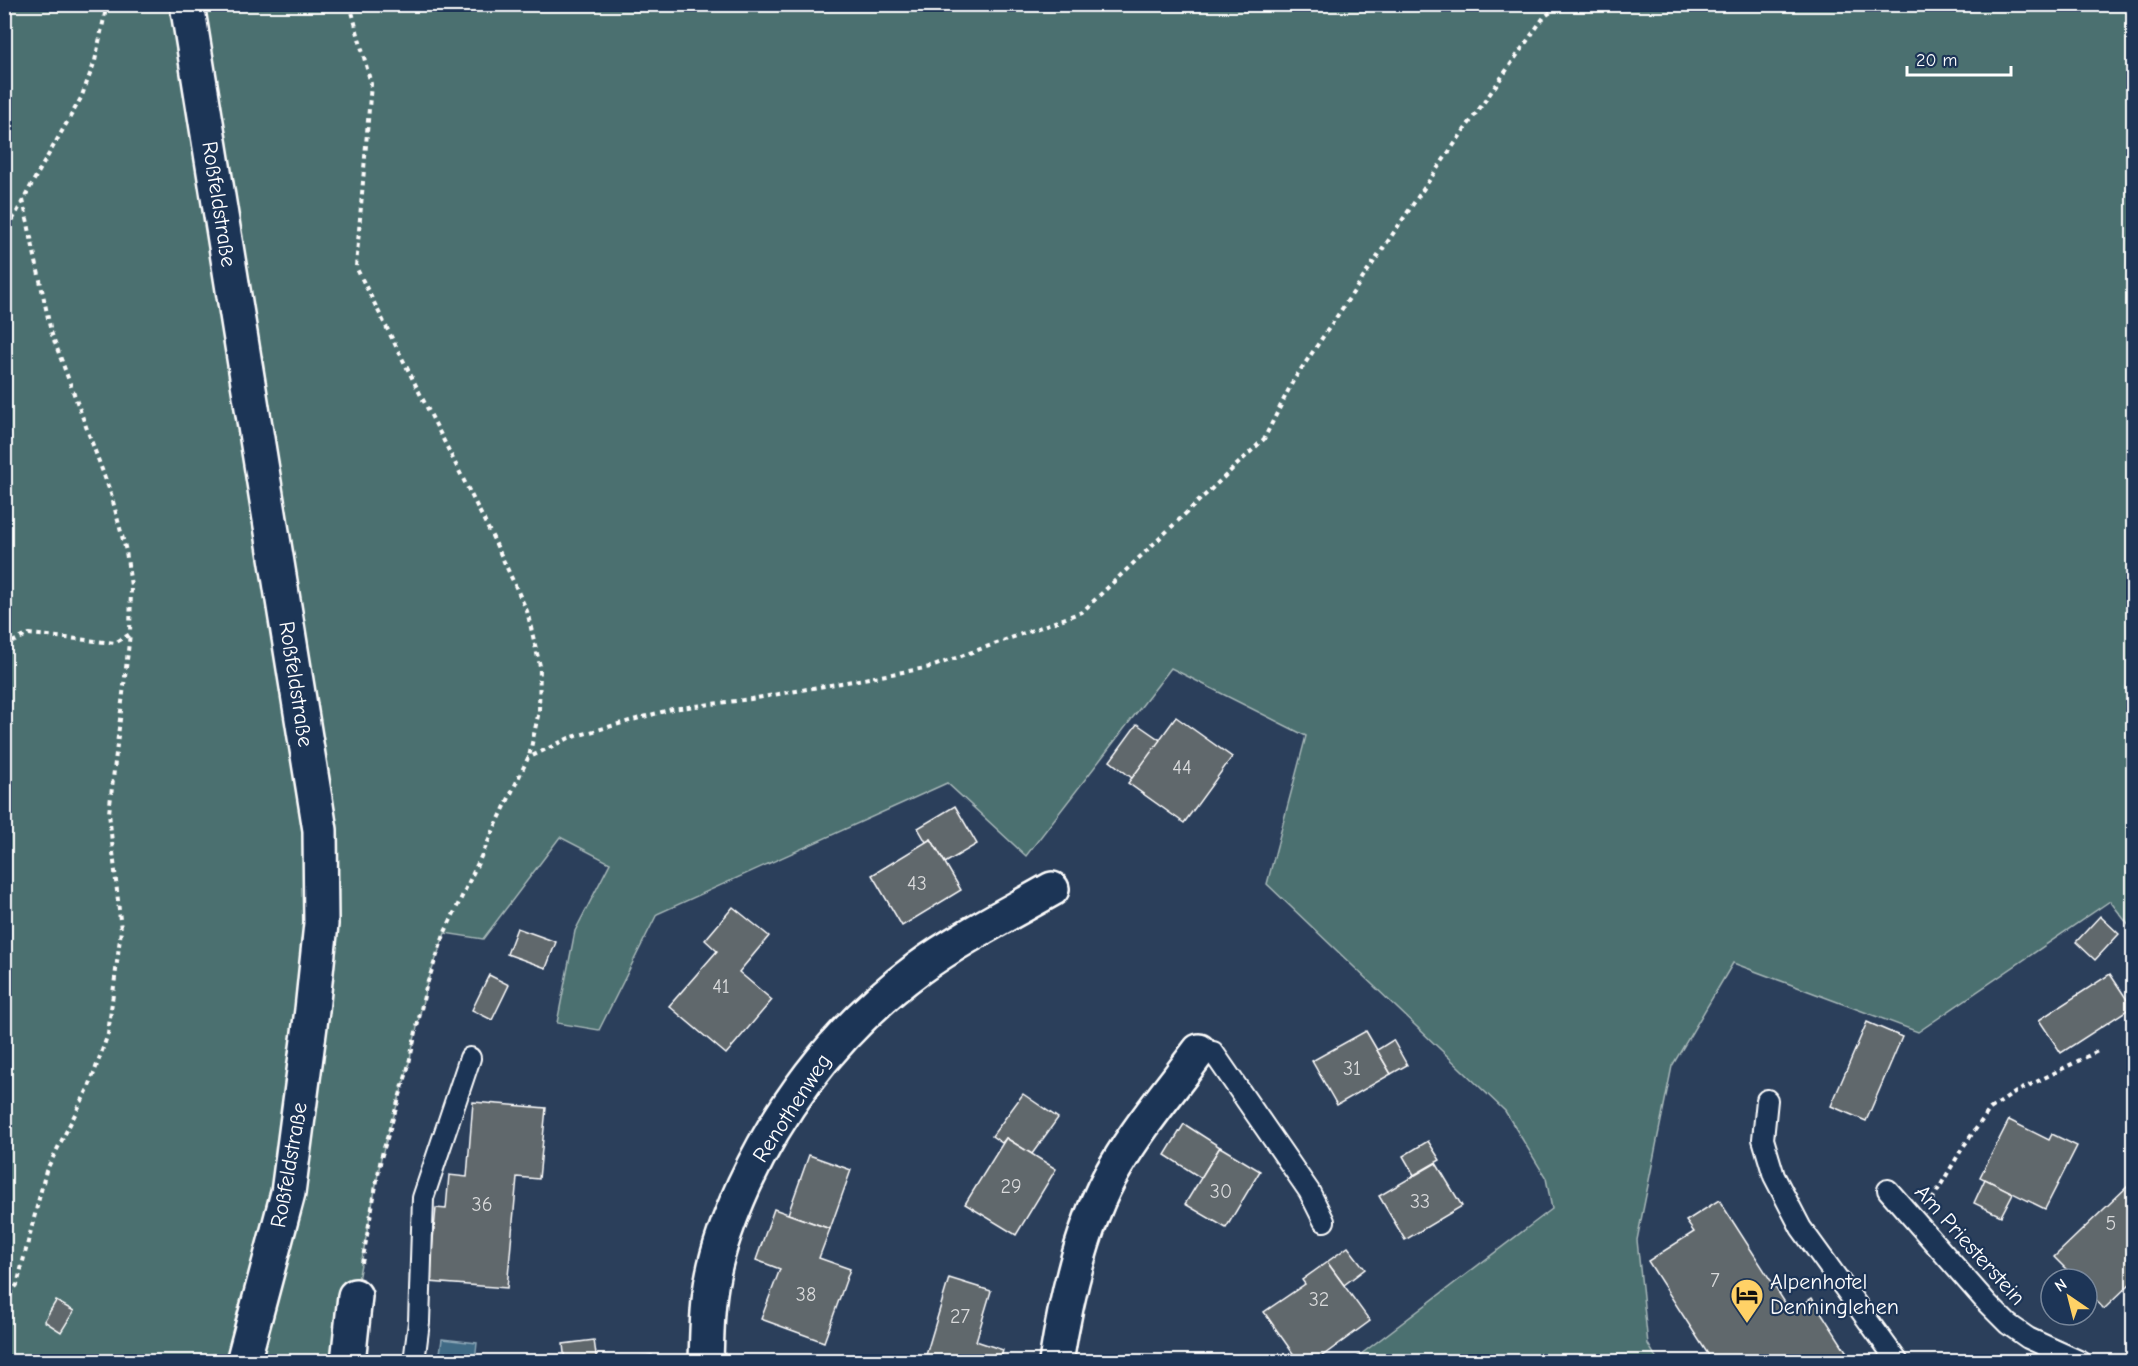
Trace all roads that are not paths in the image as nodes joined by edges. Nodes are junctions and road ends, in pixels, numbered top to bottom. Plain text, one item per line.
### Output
1 (187, 4) edge
2 (1052, 889) dead end
3 (1199, 1051) joint
4 (470, 1058) dead end
5 (1767, 1100) dead end
6 (1888, 1190) dead end
7 (1324, 1221) dead end
8 (356, 1296) road end
9 (243, 1362) edge
10 (348, 1362) edge
11 (414, 1362) edge
12 (706, 1362) edge
13 (1056, 1362) edge
14 (1898, 1362) edge
15 (2081, 1362) edge

1 - 9 main road, Roßfeldstraße
2 - 12 main road, Renothenweg
3 - 7 lane
3 - 13 main road
4 - 11 lane
5 - 14 lane
6 - 15 lane, Am Priesterstein
8 - 10 main road

